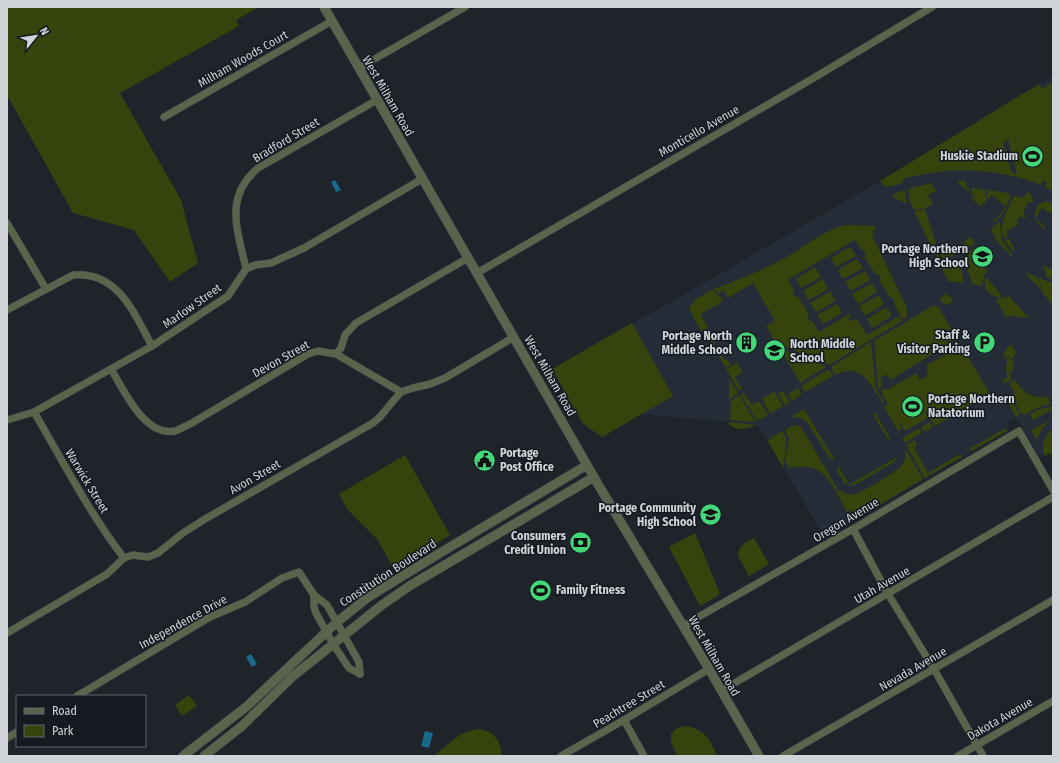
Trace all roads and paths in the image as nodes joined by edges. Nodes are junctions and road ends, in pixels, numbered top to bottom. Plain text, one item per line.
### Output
1 (324, 7) edge
2 (465, 7) edge
3 (932, 7) edge
4 (332, 21) junction
5 (359, 68) junction
6 (377, 100) junction
7 (164, 117) dead end
8 (422, 179) junction
9 (7, 223) edge
10 (468, 258) junction
11 (246, 269) junction
12 (477, 273) junction
13 (46, 289) junction
14 (7, 310) edge
15 (514, 336) junction
16 (152, 346) junction
17 (336, 354) junction
18 (111, 369) junction
19 (402, 392) junction
20 (34, 412) junction
21 (7, 420) edge
22 (587, 465) junction
23 (594, 477) junction
24 (1053, 490) edge
25 (1053, 497) edge
26 (853, 529) junction
27 (124, 558) junction
28 (888, 594) junction
29 (314, 595) junction
30 (1053, 600) edge
31 (337, 622) junction
32 (684, 627) junction
33 (326, 632) junction
34 (7, 633) edge
35 (344, 635) junction
36 (333, 644) junction
37 (709, 669) junction
38 (934, 669) junction
39 (721, 691) junction
40 (79, 695) edge
41 (1053, 701) edge
42 (624, 720) junction
43 (16, 733) edge
44 (7, 738) edge
45 (976, 745) junction
46 (183, 756) edge
47 (204, 756) edge
48 (560, 756) edge
49 (644, 756) edge
50 (759, 756) edge
51 (783, 756) edge
52 (958, 756) edge
53 (983, 756) edge

1 - 4 street, West Milham Road
2 - 5 street
3 - 12 street, Monticello Avenue
4 - 5 street, West Milham Road
4 - 7 street, Milham Woods Court
5 - 6 street, West Milham Road
6 - 8 street, West Milham Road
6 - 11 street, Bradford Street
8 - 10 street, West Milham Road
8 - 11 street
9 - 13 street
10 - 12 street, West Milham Road
10 - 17 street
11 - 16 street, Marlow Street
12 - 15 street, West Milham Road
13 - 14 street
13 - 16 street
15 - 19 street
15 - 22 street, West Milham Road
16 - 18 street, Marlow Street
17 - 18 street, Devon Street
17 - 19 street
18 - 20 street, Marlow Street
19 - 27 street, Avon Street
20 - 21 street, Marlow Street
20 - 27 street, Warwick Street
22 - 23 street, West Milham Road
22 - 31 street, Constitution Boulevard
23 - 32 street, West Milham Road
23 - 35 street, Constitution Boulevard
24 - 26 street, Oregon Avenue
25 - 28 street, Utah Avenue
26 - 28 street
26 - 32 street, Oregon Avenue
27 - 34 street
28 - 38 street
28 - 39 street, Utah Avenue
29 - 31 street, Independence Drive
29 - 33 street, Independence Drive
29 - 40 street, Independence Drive
30 - 38 street, Nevada Avenue
31 - 33 street, Constitution Boulevard
31 - 35 street, Independence Drive
32 - 37 street, West Milham Road
33 - 36 street, Independence Drive
33 - 46 street, Constitution Boulevard
35 - 36 street, Constitution Boulevard
35 - 36 street, Independence Drive
36 - 47 street, Constitution Boulevard
37 - 39 street, West Milham Road
37 - 42 street, Peachtree Street
38 - 45 street
38 - 51 street, Nevada Avenue
39 - 50 street, West Milham Road
41 - 45 street, Dakota Avenue
42 - 48 street, Peachtree Street
42 - 49 street
43 - 44 street
45 - 52 street, Dakota Avenue
45 - 53 street

